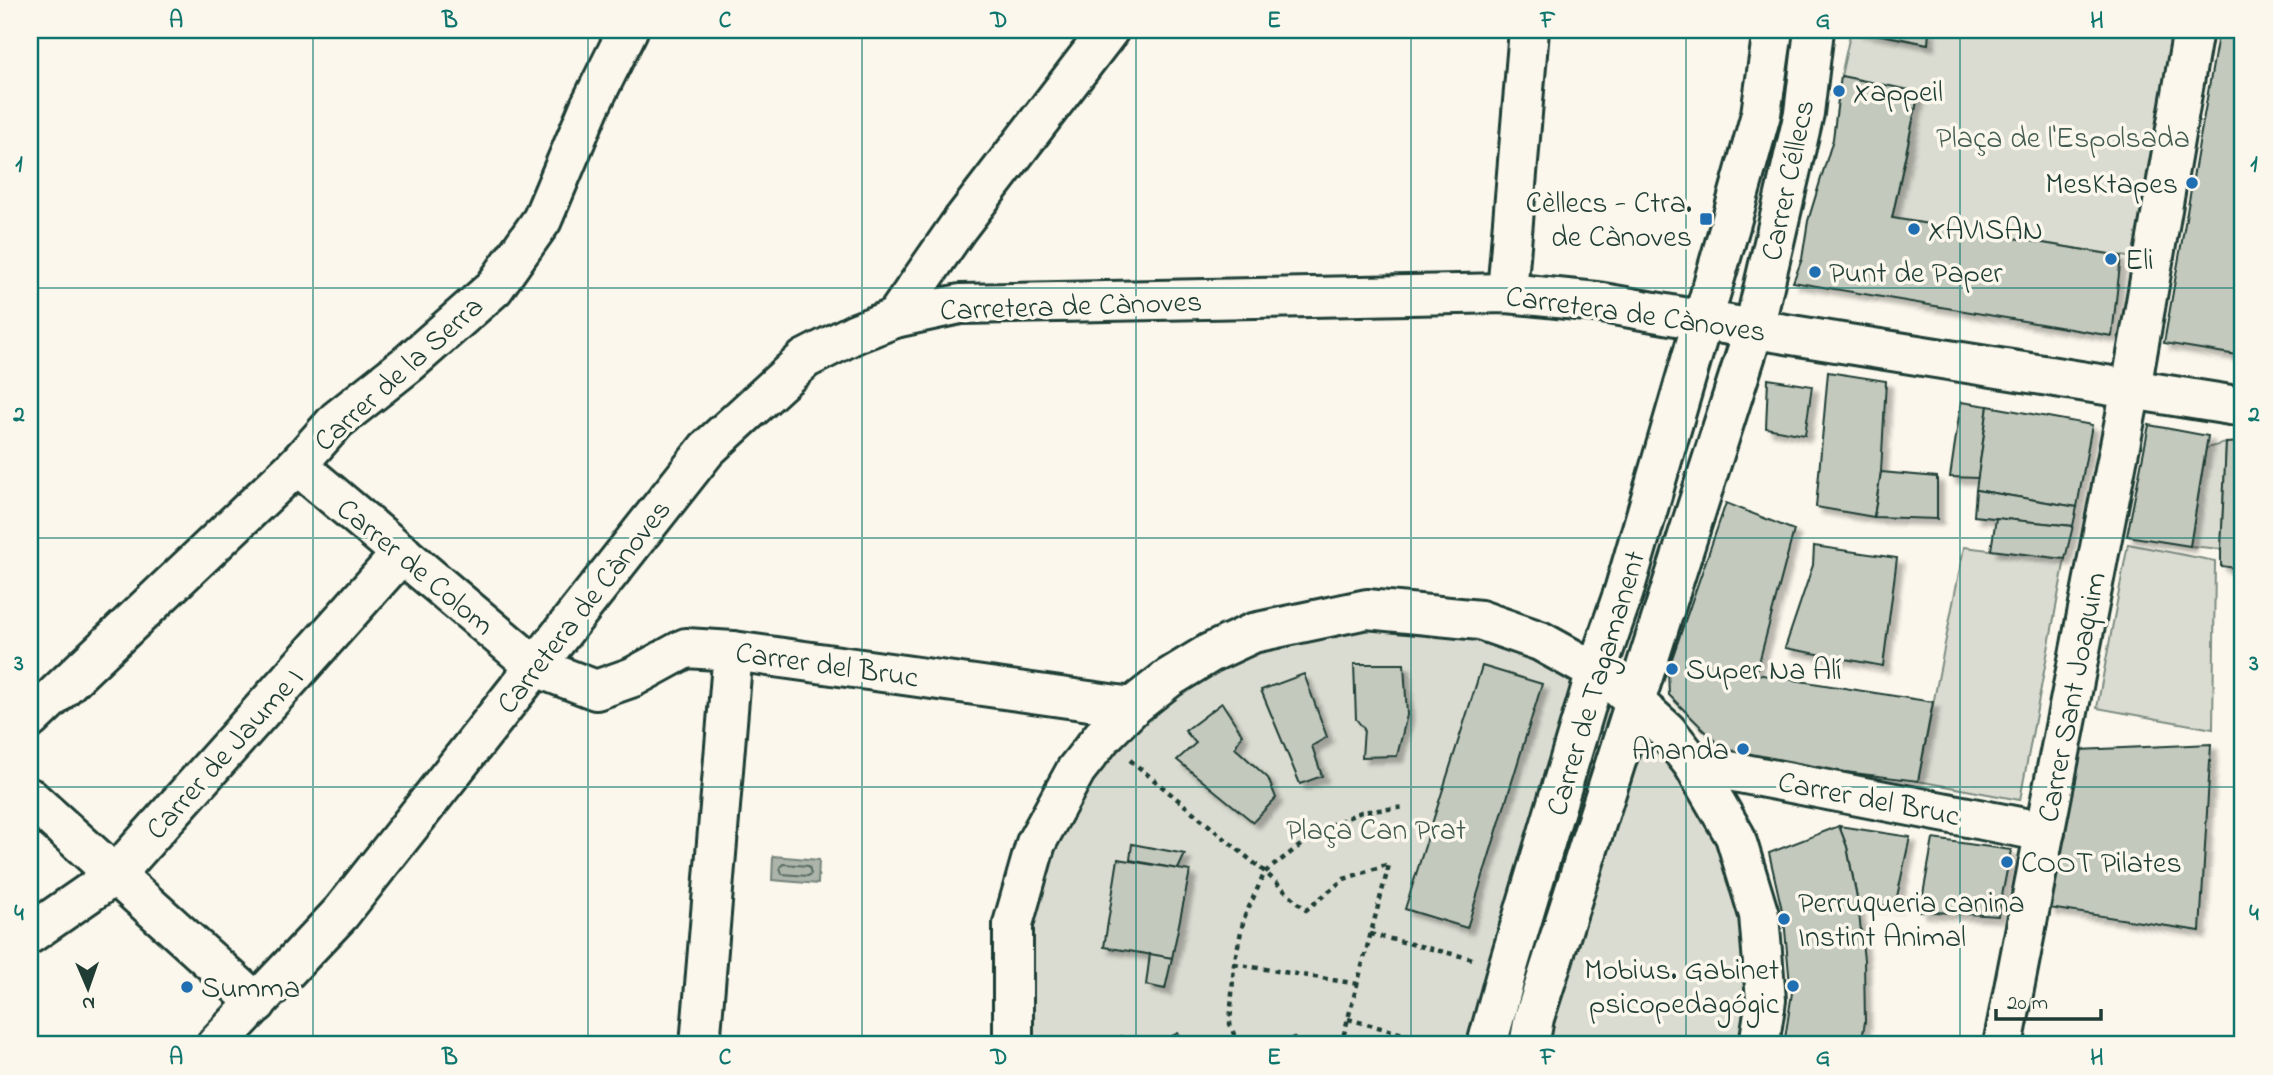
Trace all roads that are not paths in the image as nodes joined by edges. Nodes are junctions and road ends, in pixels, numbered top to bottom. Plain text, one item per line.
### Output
1 (628, 30) edge
2 (1109, 30) edge
3 (1529, 30) edge
4 (1773, 30) edge
5 (1814, 30) edge
6 (2193, 30) edge
7 (1507, 293) junction
8 (895, 318) junction
9 (1703, 320) junction
10 (1754, 329) junction
11 (2131, 389) junction
12 (2243, 407) edge
13 (297, 465) junction
14 (402, 554) junction
15 (733, 651) junction
16 (536, 667) junction
17 (1596, 671) junction
18 (1637, 702) junction
19 (1132, 707) junction
20 (30, 719) edge
21 (1693, 764) junction
22 (30, 798) edge
23 (2045, 832) junction
24 (115, 875) junction
25 (30, 934) edge
26 (257, 1003) junction
27 (216, 1045) edge
28 (700, 1045) edge
29 (1013, 1045) edge
30 (1487, 1045) edge
31 (1529, 1045) edge
32 (1759, 1045) edge
33 (2003, 1045) edge

1 - 13 street, Carrer de la Serra
2 - 8 street
3 - 7 street
4 - 9 street, Carrer Céllecs
5 - 10 street, Carrer Céllecs
6 - 11 street, Carrer Sant Joaquim
7 - 8 street, Carretera de Cànoves
7 - 9 street, Carretera de Cànoves
8 - 16 street, Carretera de Cànoves
9 - 10 street, Carretera de Cànoves
9 - 17 street, Carrer de Tagamanent
10 - 11 street, Carretera de Cànoves
10 - 18 street, Carrer de Tagamanent
11 - 12 street, Carretera de Cànoves
11 - 23 street, Carrer Sant Joaquim
13 - 14 street, Carrer de Colom
13 - 20 street, Carrer de la Serra
14 - 16 street, Carrer de Colom
14 - 24 street, Carrer de Jaume I
15 - 16 street, Carrer del Bruc
15 - 19 street, Carrer del Bruc
15 - 28 street
16 - 26 street, Carretera de Cànoves
17 - 18 street
17 - 19 street
17 - 30 street, Carrer de Tagamanent
18 - 21 street
18 - 31 street, Carrer de Tagamanent
19 - 29 street
21 - 23 street, Carrer del Bruc
21 - 32 street
22 - 24 street
23 - 33 street, Carrer Sant Joaquim
24 - 25 street, Carrer de Jaume I
24 - 26 street
26 - 27 street, Carretera de Cànoves

